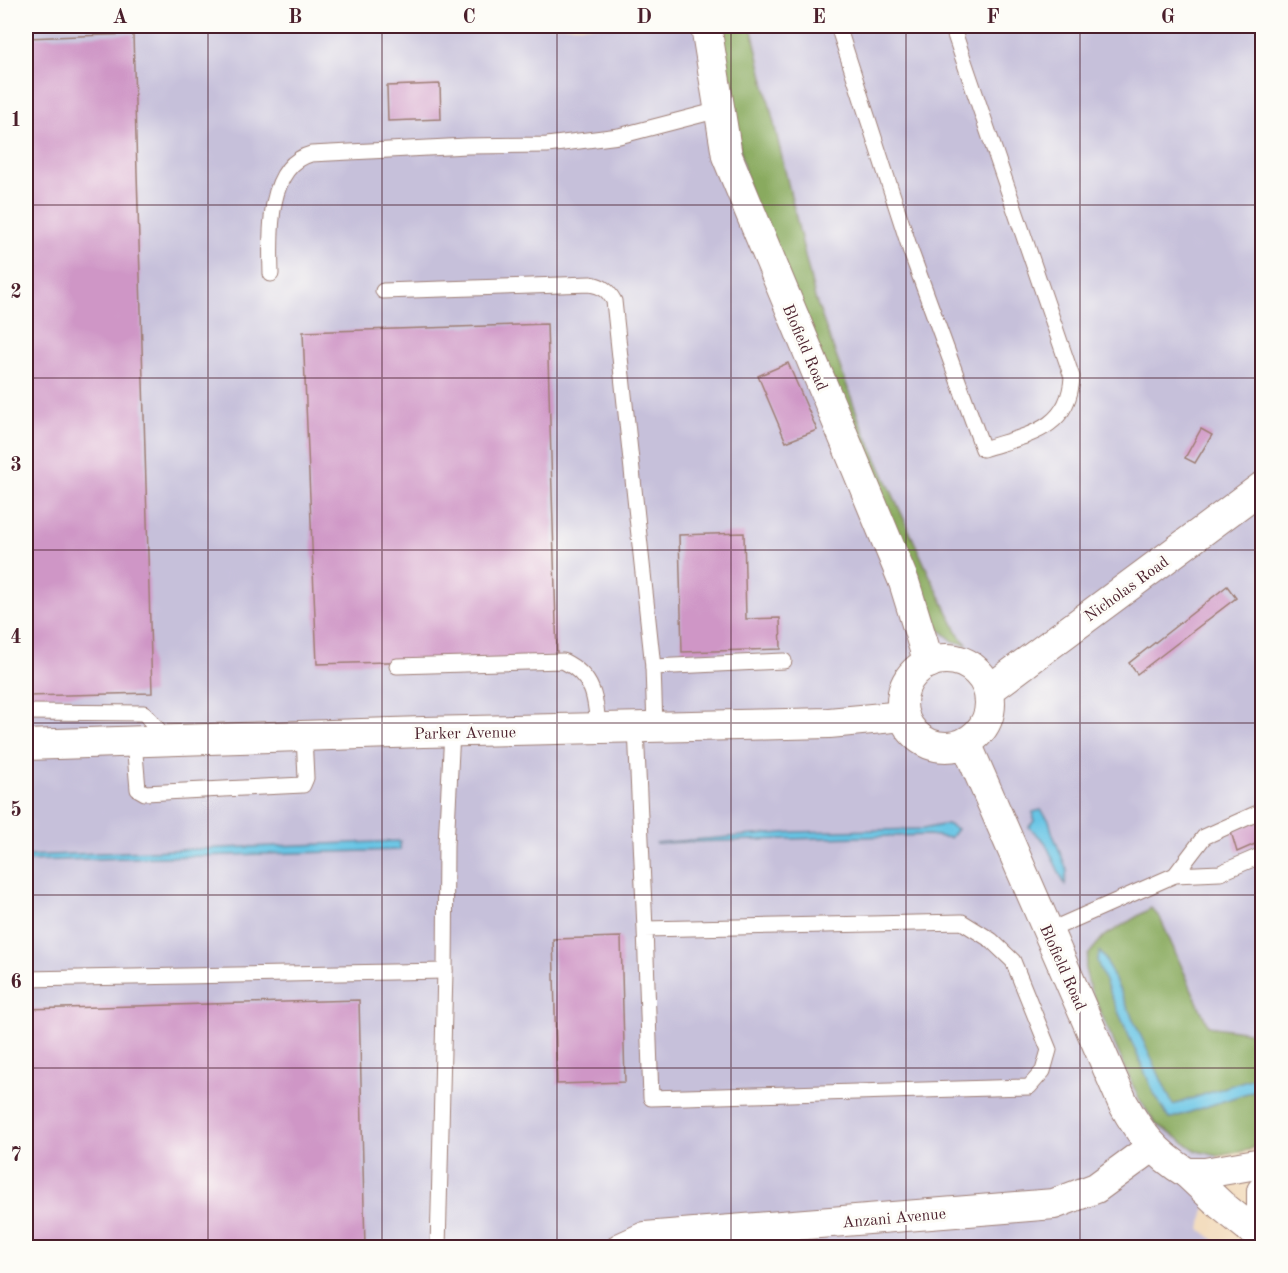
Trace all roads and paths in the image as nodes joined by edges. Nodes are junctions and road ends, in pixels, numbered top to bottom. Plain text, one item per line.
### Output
1 (706, 26) edge
2 (838, 26) edge
3 (952, 26) edge
4 (719, 110) junction
5 (271, 274) dead end
6 (383, 291) dead end
7 (1263, 487) edge
8 (784, 661) dead end
9 (929, 663) junction
10 (397, 666) dead end
11 (653, 667) junction
12 (988, 690) junction
13 (26, 712) edge
14 (904, 716) junction
15 (645, 727) junction
16 (598, 729) junction
17 (452, 732) junction
18 (304, 736) junction
19 (168, 741) junction
20 (134, 742) junction
21 (966, 743) junction
22 (26, 745) edge
23 (1263, 811) edge
24 (1263, 855) edge
25 (1175, 875) junction
26 (645, 929) junction
27 (1048, 931) junction
28 (445, 971) junction
29 (26, 979) edge
30 (1152, 1147) junction
31 (1263, 1163) edge
32 (1187, 1173) junction
33 (1263, 1191) edge
34 (1263, 1216) edge
35 (1263, 1238) edge
36 (438, 1248) edge
37 (621, 1248) edge

1 - 4 street, Blofield Road
2 - 3 lane
4 - 5 lane
4 - 9 street, Blofield Road
6 - 11 lane
7 - 12 street, Nicholas Road
8 - 11 lane
9 - 12 street
9 - 14 street
10 - 16 lane
11 - 15 lane
12 - 21 street
13 - 19 lane
14 - 15 street, Parker Avenue
14 - 21 street
15 - 16 street, Parker Avenue
15 - 26 lane
16 - 17 street, Parker Avenue
17 - 18 street, Parker Avenue
17 - 28 lane
18 - 19 street, Parker Avenue
18 - 20 lane
19 - 20 street, Parker Avenue
20 - 22 street, Parker Avenue
21 - 27 street, Blofield Road
23 - 25 lane
24 - 25 lane
25 - 27 lane
26 - 26 lane
27 - 30 street, Blofield Road
28 - 29 lane
28 - 36 lane
30 - 32 street, Blofield Road
30 - 37 street, Anzani Avenue
31 - 32 street
32 - 35 street, Blofield Road
33 - 34 street

